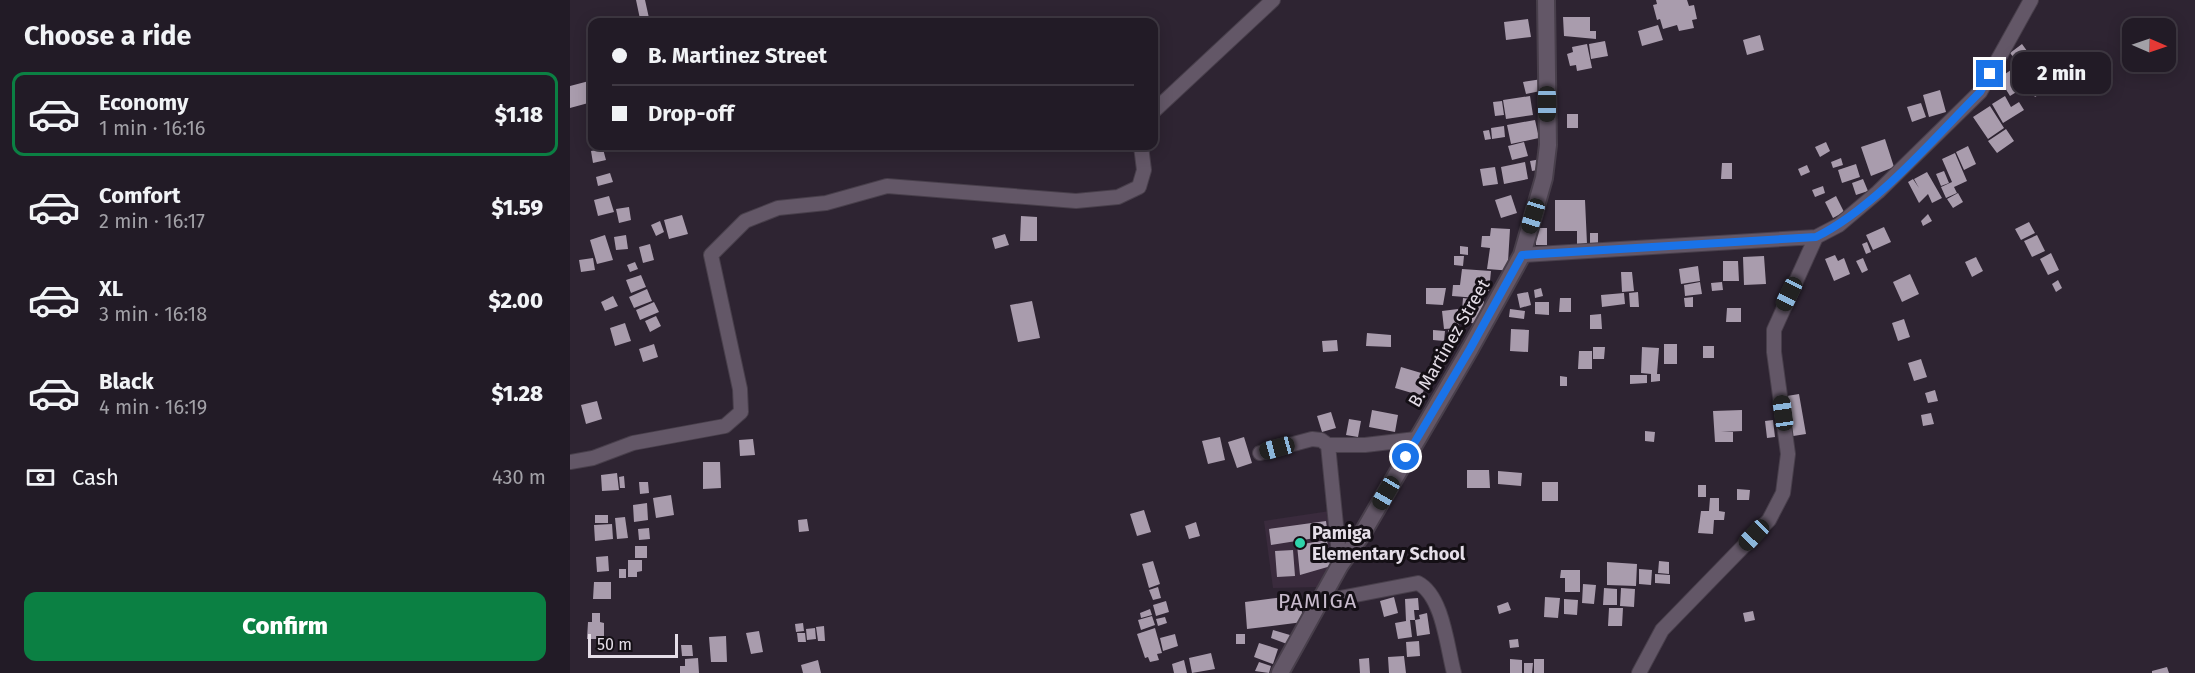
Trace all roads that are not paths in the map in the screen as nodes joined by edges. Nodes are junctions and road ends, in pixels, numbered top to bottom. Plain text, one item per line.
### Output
1 (1273, 0) edge
2 (1546, 0) edge
3 (2031, 0) edge
4 (1158, 107) edge
5 (1142, 150) edge
6 (1816, 237) junction
7 (1522, 255) junction
8 (1416, 439) junction
9 (1329, 445) junction
10 (1260, 453) dead end
11 (570, 462) edge
12 (1340, 565) junction
13 (1319, 602) junction
14 (1280, 673) edge
15 (1454, 673) edge
16 (1639, 673) edge

1 - 4 street
2 - 7 street, B. Martinez Street
3 - 6 street
5 - 11 street
6 - 7 street
6 - 16 street
7 - 8 street, B. Martinez Street
8 - 9 street
8 - 12 street, B. Martinez Street
9 - 10 street
9 - 12 street
12 - 13 street, B. Martinez Street
13 - 14 street, B. Martinez Street
13 - 15 street

